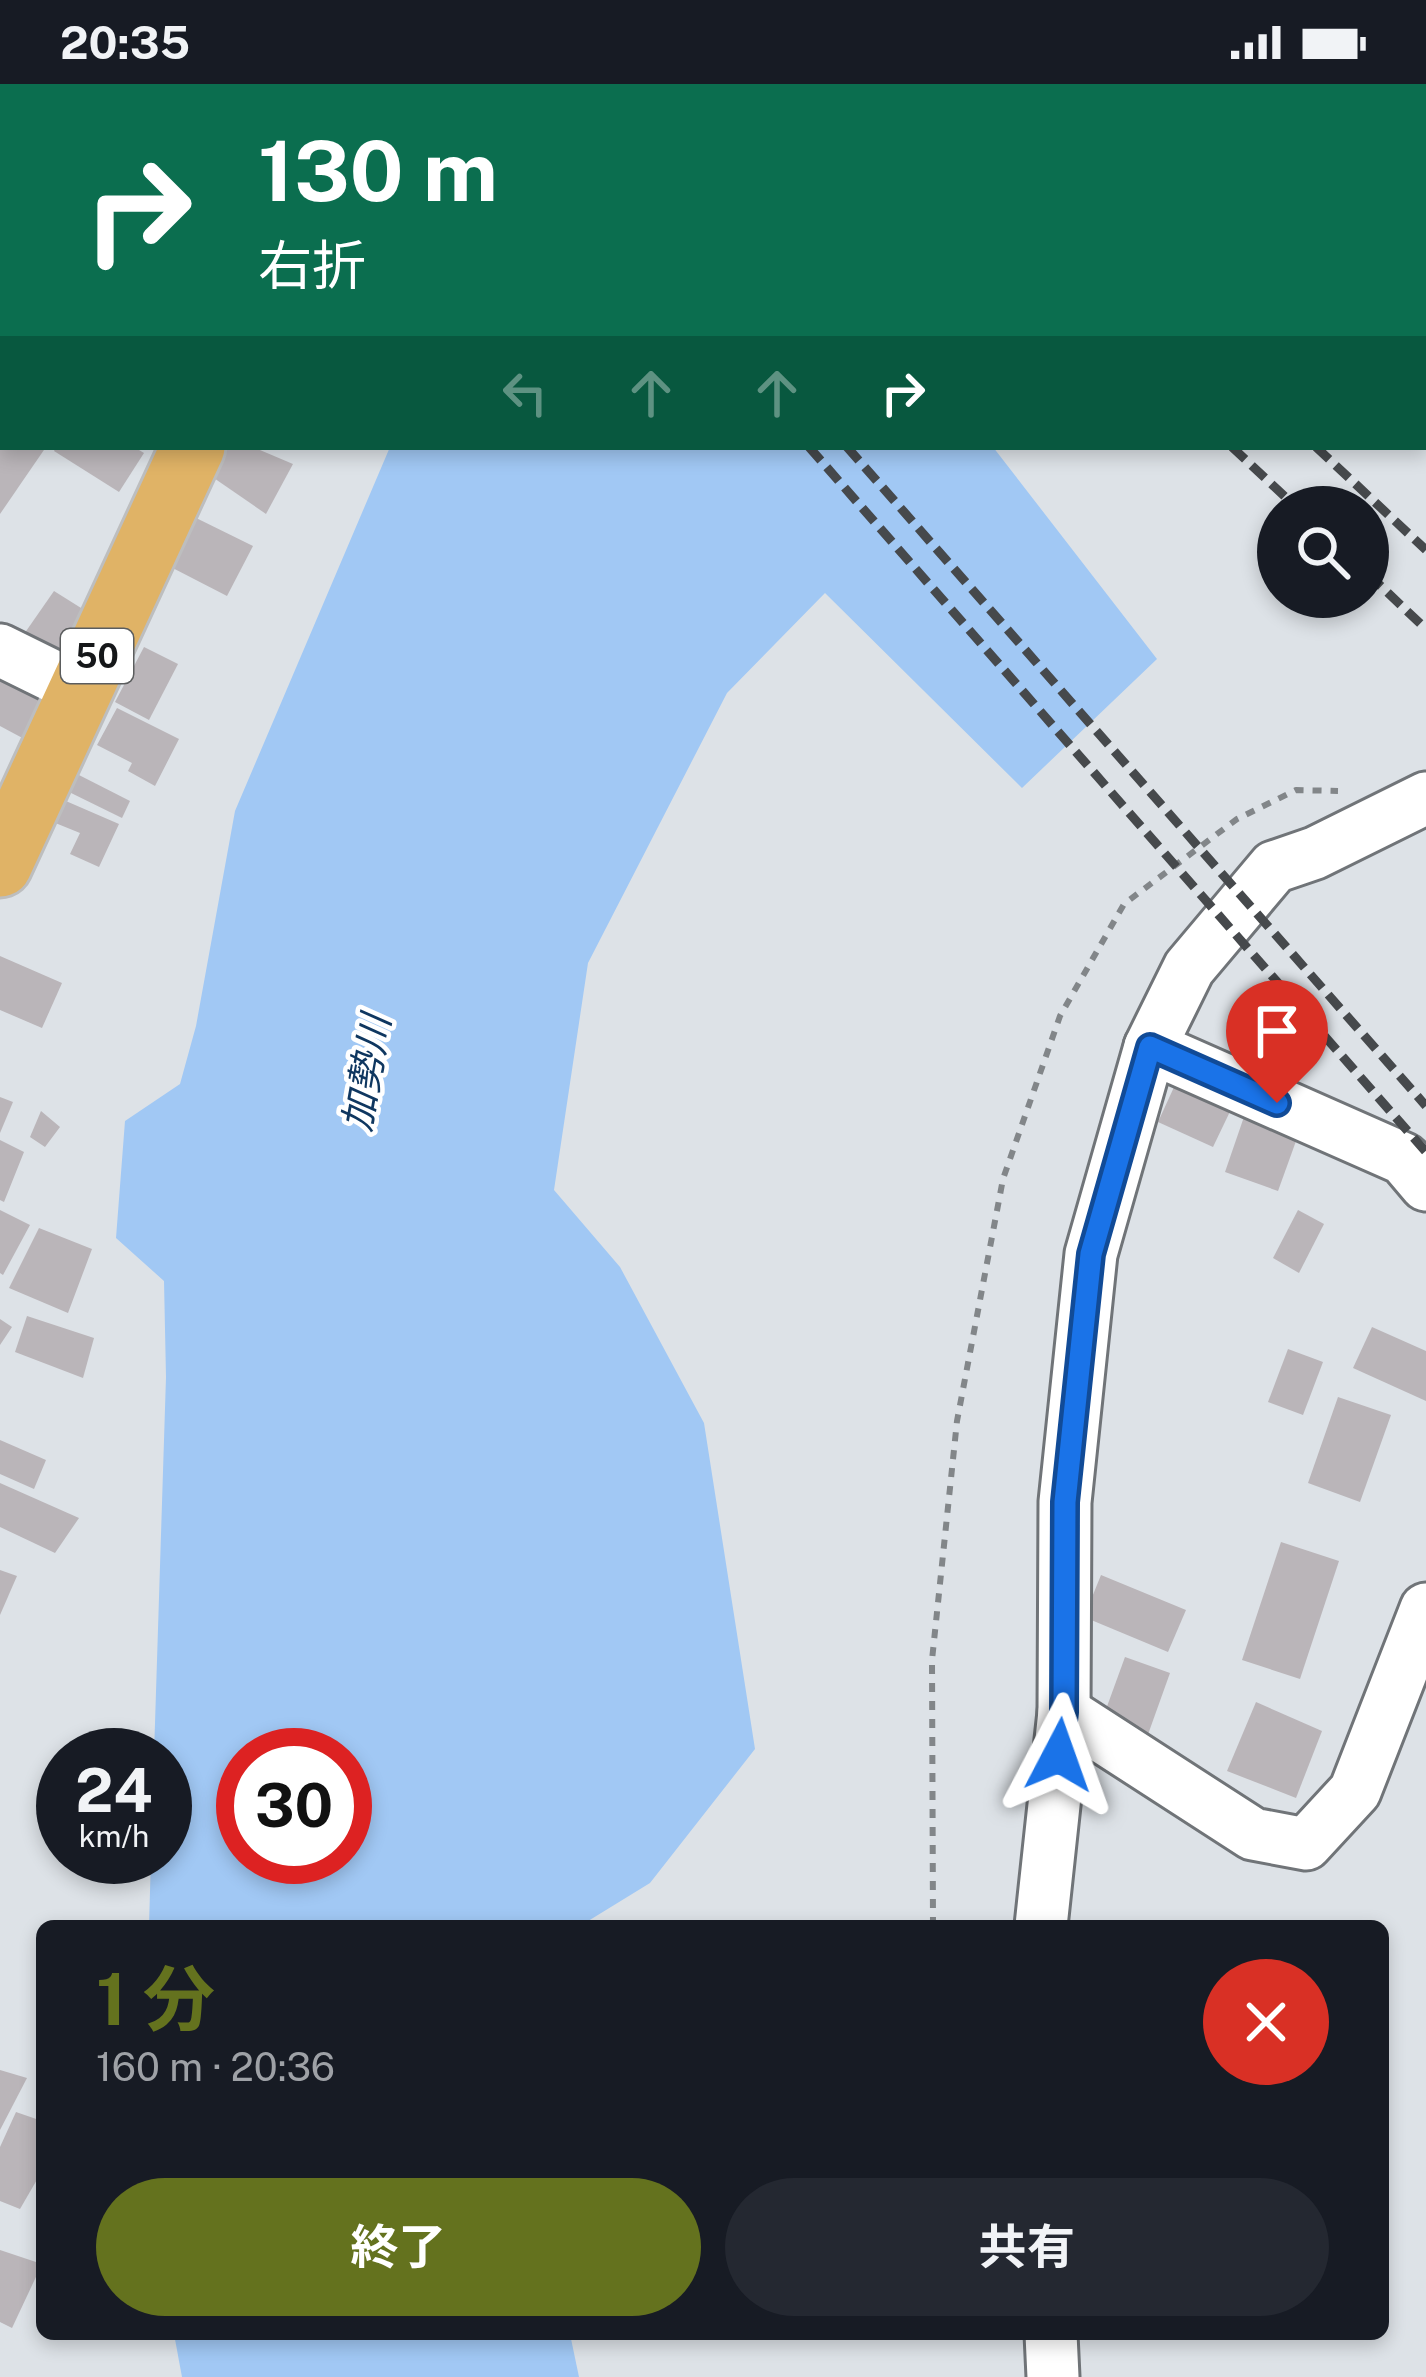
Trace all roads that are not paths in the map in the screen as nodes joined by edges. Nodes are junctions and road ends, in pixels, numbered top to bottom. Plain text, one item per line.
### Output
1 (192, 450) edge
2 (0, 650) edge
3 (81, 690) junction
4 (1426, 798) edge
5 (0, 865) edge
6 (1150, 1047) junction
7 (1426, 1185) edge
8 (1426, 1609) edge
9 (1064, 1712) junction
10 (1042, 1920) edge
11 (1051, 2340) edge
12 (1053, 2377) edge

1 - 3 main road, 50
2 - 3 street
3 - 5 main road, 50
4 - 6 street
6 - 7 street
6 - 9 street
8 - 9 street
9 - 10 street
11 - 12 street

